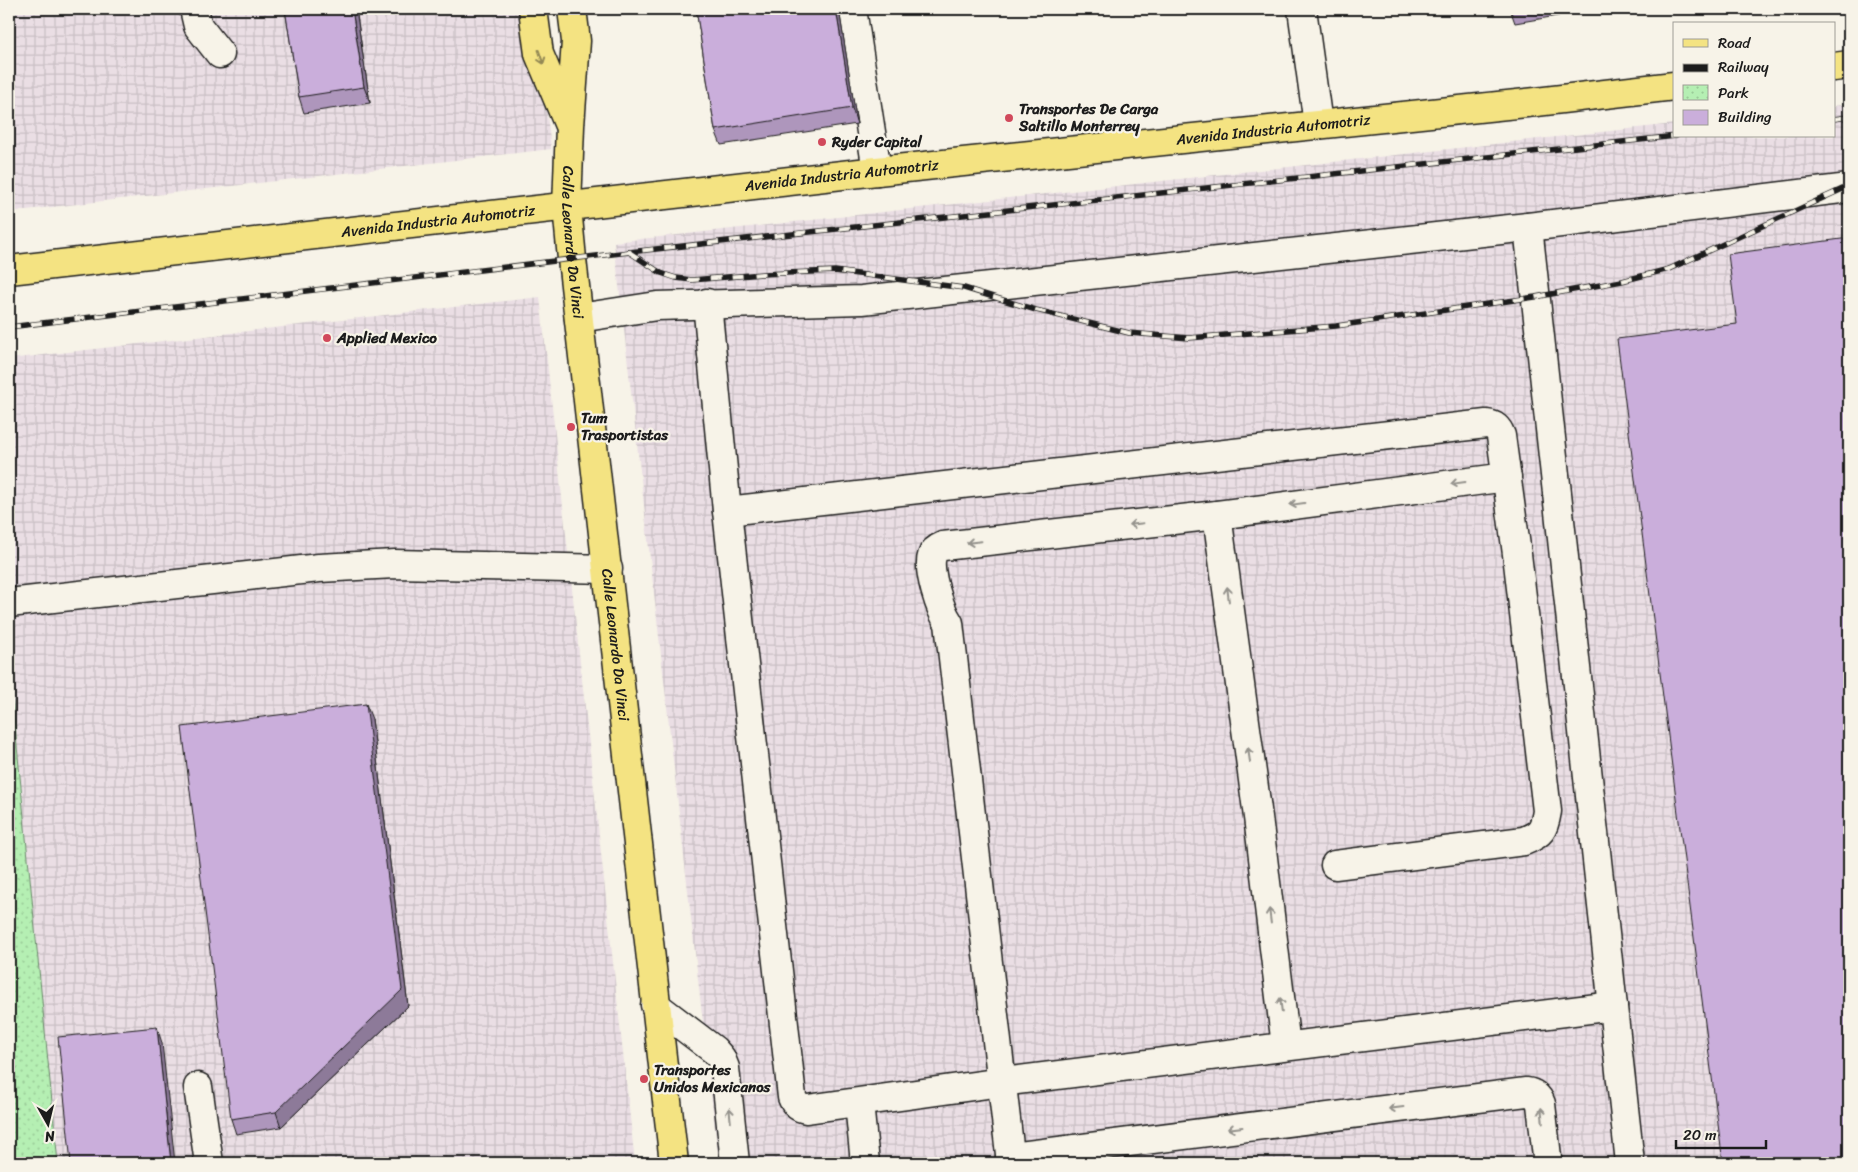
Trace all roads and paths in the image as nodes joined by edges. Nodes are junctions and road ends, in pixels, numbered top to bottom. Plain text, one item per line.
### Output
1 (194, 9) edge
2 (533, 9) edge
3 (572, 9) edge
4 (852, 9) edge
5 (1302, 9) edge
6 (220, 54) dead end
7 (1849, 65) edge
8 (1836, 67) edge
9 (1673, 86) edge
10 (1318, 124) junction
11 (570, 126) junction
12 (877, 171) junction
13 (1849, 188) edge
14 (568, 207) junction
15 (1528, 227) junction
16 (9, 270) edge
17 (707, 303) junction
18 (579, 318) junction
19 (1507, 477) junction
20 (727, 511) junction
21 (1217, 515) junction
22 (608, 569) junction
23 (9, 603) edge
24 (1335, 865) dead end
25 (655, 1005) junction
26 (1613, 1006) junction
27 (1286, 1046) junction
28 (1002, 1082) junction
29 (198, 1087) dead end
30 (858, 1103) junction
31 (1011, 1160) edge
32 (209, 1163) edge
33 (674, 1163) edge
34 (735, 1163) edge
35 (865, 1163) edge
36 (1546, 1163) edge
37 (1630, 1163) edge

1 - 6 lane
2 -> 11 main road, Calle Leonardo Da Vinci
3 - 11 main road, Calle Leonardo Da Vinci
4 - 12 lane
5 - 10 lane
7 - 8 main road
9 - 10 main road, Avenida Industria Automotriz
10 - 12 main road, Avenida Industria Automotriz
11 - 14 main road, Calle Leonardo Da Vinci
12 - 14 main road, Avenida Industria Automotriz
13 - 15 lane
14 - 16 main road, Avenida Industria Automotriz
14 - 18 main road, Calle Leonardo Da Vinci
15 - 17 lane
15 - 26 lane
17 - 18 lane
17 - 20 lane
18 - 22 main road, Calle Leonardo Da Vinci
19 - 20 lane
19 -> 21 lane
19 - 24 lane
20 - 30 lane
27 -> 21 lane
21 -> 28 lane
22 - 23 lane
22 - 25 main road, Calle Leonardo Da Vinci
25 - 33 main road, Calle Leonardo Da Vinci
34 -> 25 lane
26 - 27 lane
26 - 37 lane
27 - 28 lane
28 - 30 lane
28 - 31 lane
29 - 32 lane
30 - 35 lane
36 -> 31 lane

